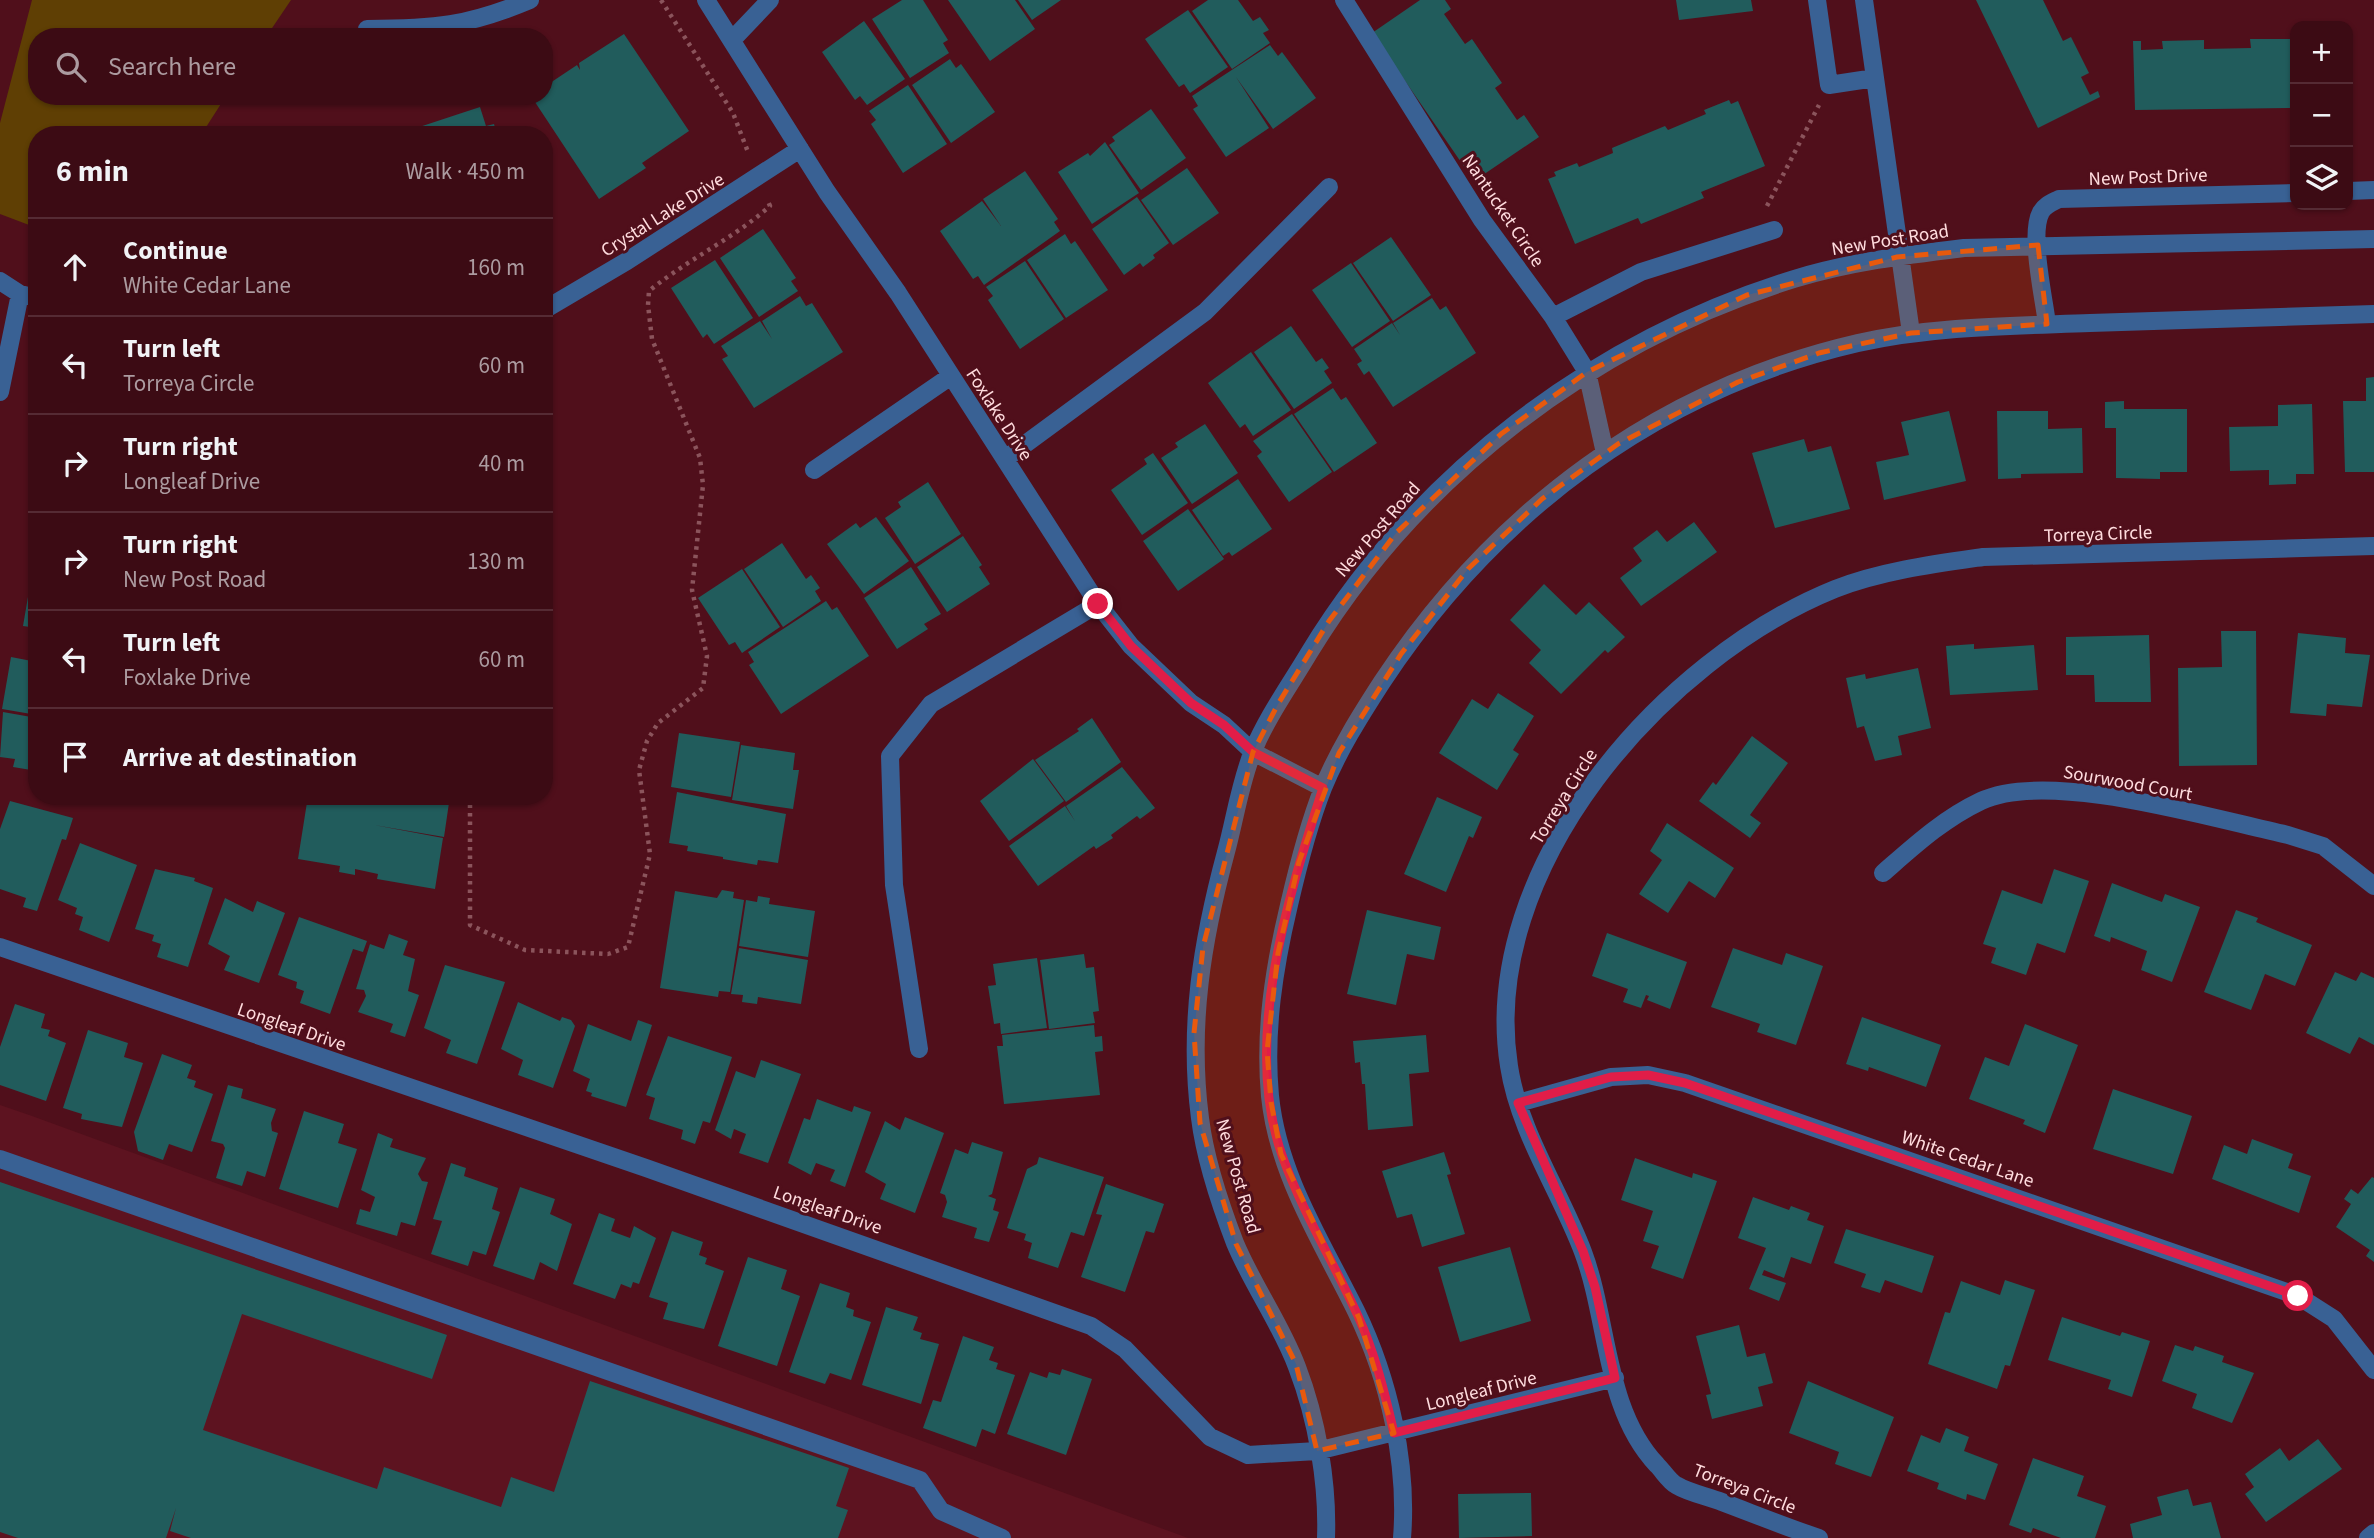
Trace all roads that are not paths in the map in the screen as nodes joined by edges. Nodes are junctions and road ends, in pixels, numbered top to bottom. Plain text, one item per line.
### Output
1 (530, 0) edge
2 (706, 0) edge
3 (770, 0) edge
4 (1344, 0) edge
5 (1817, 0) edge
6 (1864, 0) edge
7 (436, 28) edge
8 (733, 40) junction
9 (1875, 78) junction
10 (800, 149) junction
11 (1329, 187) dead end
12 (2374, 190) edge
13 (2353, 191) edge
14 (2290, 193) edge
15 (1774, 230) road end
16 (2374, 239) edge
17 (2038, 245) junction
18 (1898, 257) junction
19 (0, 281) edge
20 (28, 295) edge
21 (28, 299) edge
22 (553, 304) edge
23 (2374, 314) edge
24 (1553, 317) junction
25 (2047, 324) junction
26 (1910, 332) junction
27 (1587, 372) junction
28 (951, 376) junction
29 (0, 393) edge
30 (1605, 453) junction
31 (1005, 459) junction
32 (814, 470) dead end
33 (2374, 546) edge
34 (1098, 604) junction
35 (1253, 752) junction
36 (1323, 788) junction
37 (1883, 873) dead end
38 (2374, 886) edge
39 (0, 947) edge
40 (919, 1049) dead end
41 (1518, 1103) junction
42 (0, 1159) edge
43 (2374, 1370) edge
44 (1615, 1378) junction
45 (1394, 1433) junction
46 (1317, 1451) junction
47 (2374, 1533) edge
48 (1002, 1538) edge
49 (1325, 1538) edge
50 (1402, 1538) edge
51 (1819, 1538) edge
52 (2368, 1538) edge

1 - 7 street
2 - 8 street, Foxlake Drive
3 - 8 street
4 - 24 street, Nantucket Circle
5 - 9 street
6 - 9 street
8 - 10 street, Foxlake Drive
9 - 18 street
10 - 22 street, Crystal Lake Drive
10 - 28 street, Foxlake Drive
11 - 31 street
12 - 13 street
14 - 17 street, New Post Drive
15 - 24 street
16 - 17 street, New Post Road
17 - 18 street, New Post Road
17 - 25 street
18 - 26 street
18 - 27 street, New Post Road
19 - 20 street
21 - 29 street
23 - 25 street
24 - 27 street, Nantucket Circle
25 - 26 street
26 - 30 street
27 - 30 street, Nantucket Circle
27 - 35 street, New Post Road
28 - 31 street, Foxlake Drive
28 - 32 street
30 - 36 street
31 - 34 street, Foxlake Drive
33 - 41 street, Torreya Circle
34 - 35 street, Foxlake Drive
34 - 40 street
35 - 36 street, Foxlake Drive
35 - 46 street, New Post Road
36 - 45 street
37 - 38 street, Sourwood Court
39 - 46 street, Longleaf Drive
41 - 43 street, White Cedar Lane
41 - 44 street, Torreya Circle
42 - 48 street
44 - 45 street, Longleaf Drive
44 - 51 street, Torreya Circle
45 - 46 street, Longleaf Drive
45 - 50 street
46 - 49 street, New Post Road
47 - 52 street

